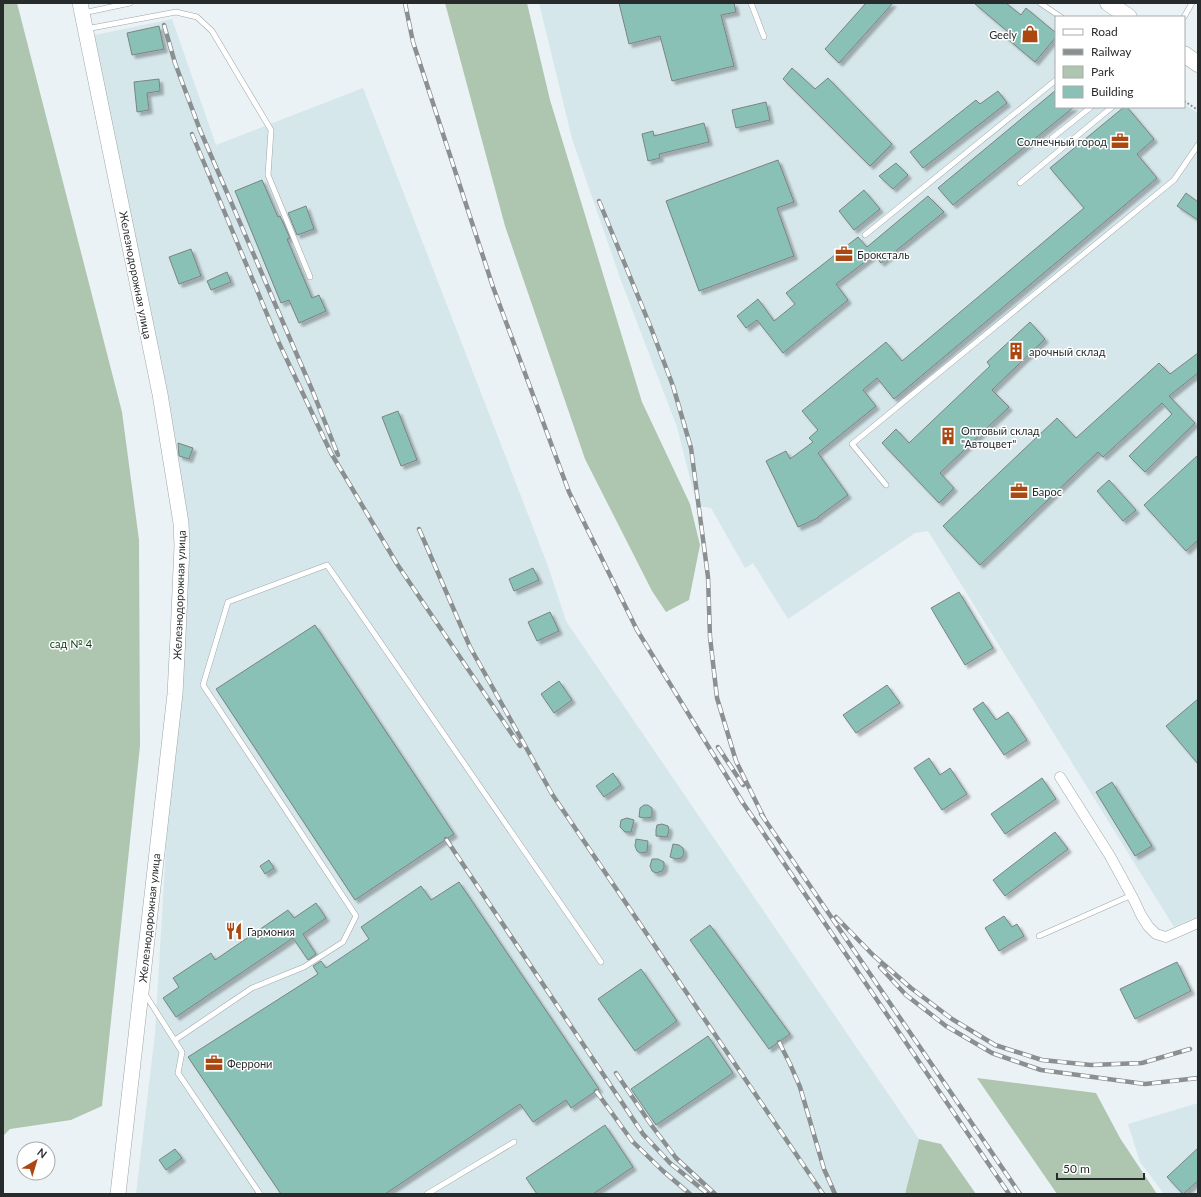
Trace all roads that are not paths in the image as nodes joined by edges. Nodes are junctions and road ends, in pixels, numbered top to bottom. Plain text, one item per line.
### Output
1 (130, 3) edge
2 (751, 3) edge
3 (1040, 3) edge
4 (1108, 3) edge
5 (1192, 3) edge
6 (81, 8) edge
7 (1060, 16) edge
8 (1128, 16) edge
9 (1185, 16) edge
10 (85, 29) junction
11 (764, 37) dead end
12 (1185, 55) edge
13 (1198, 64) edge
14 (1055, 81) edge
15 (1090, 108) edge
16 (1111, 108) edge
17 (1052, 138) dead end
18 (1198, 145) edge
19 (1020, 183) dead end
20 (865, 236) dead end
21 (310, 277) dead end
22 (886, 485) dead end
23 (1060, 777) dead end
24 (1132, 895) junction
25 (1198, 923) edge
26 (1039, 936) dead end
27 (601, 962) dead end
28 (141, 988) junction
29 (175, 1040) junction
30 (514, 1142) dead end
31 (118, 1194) edge
32 (260, 1194) edge
33 (427, 1194) edge

1 - 6 lane
2 - 11 lane
3 - 7 lane
4 - 8 main road
5 - 9 lane
6 - 10 street, Железнодорожная улица
10 - 21 lane
10 - 28 street, Железнодорожная улица
12 - 13 main road
14 - 20 lane
15 - 17 lane
16 - 19 lane
18 - 22 lane
23 - 24 street
24 - 25 street
24 - 26 lane
27 - 29 lane
28 - 29 lane
28 - 31 street, Железнодорожная улица
29 - 32 lane
30 - 33 lane

